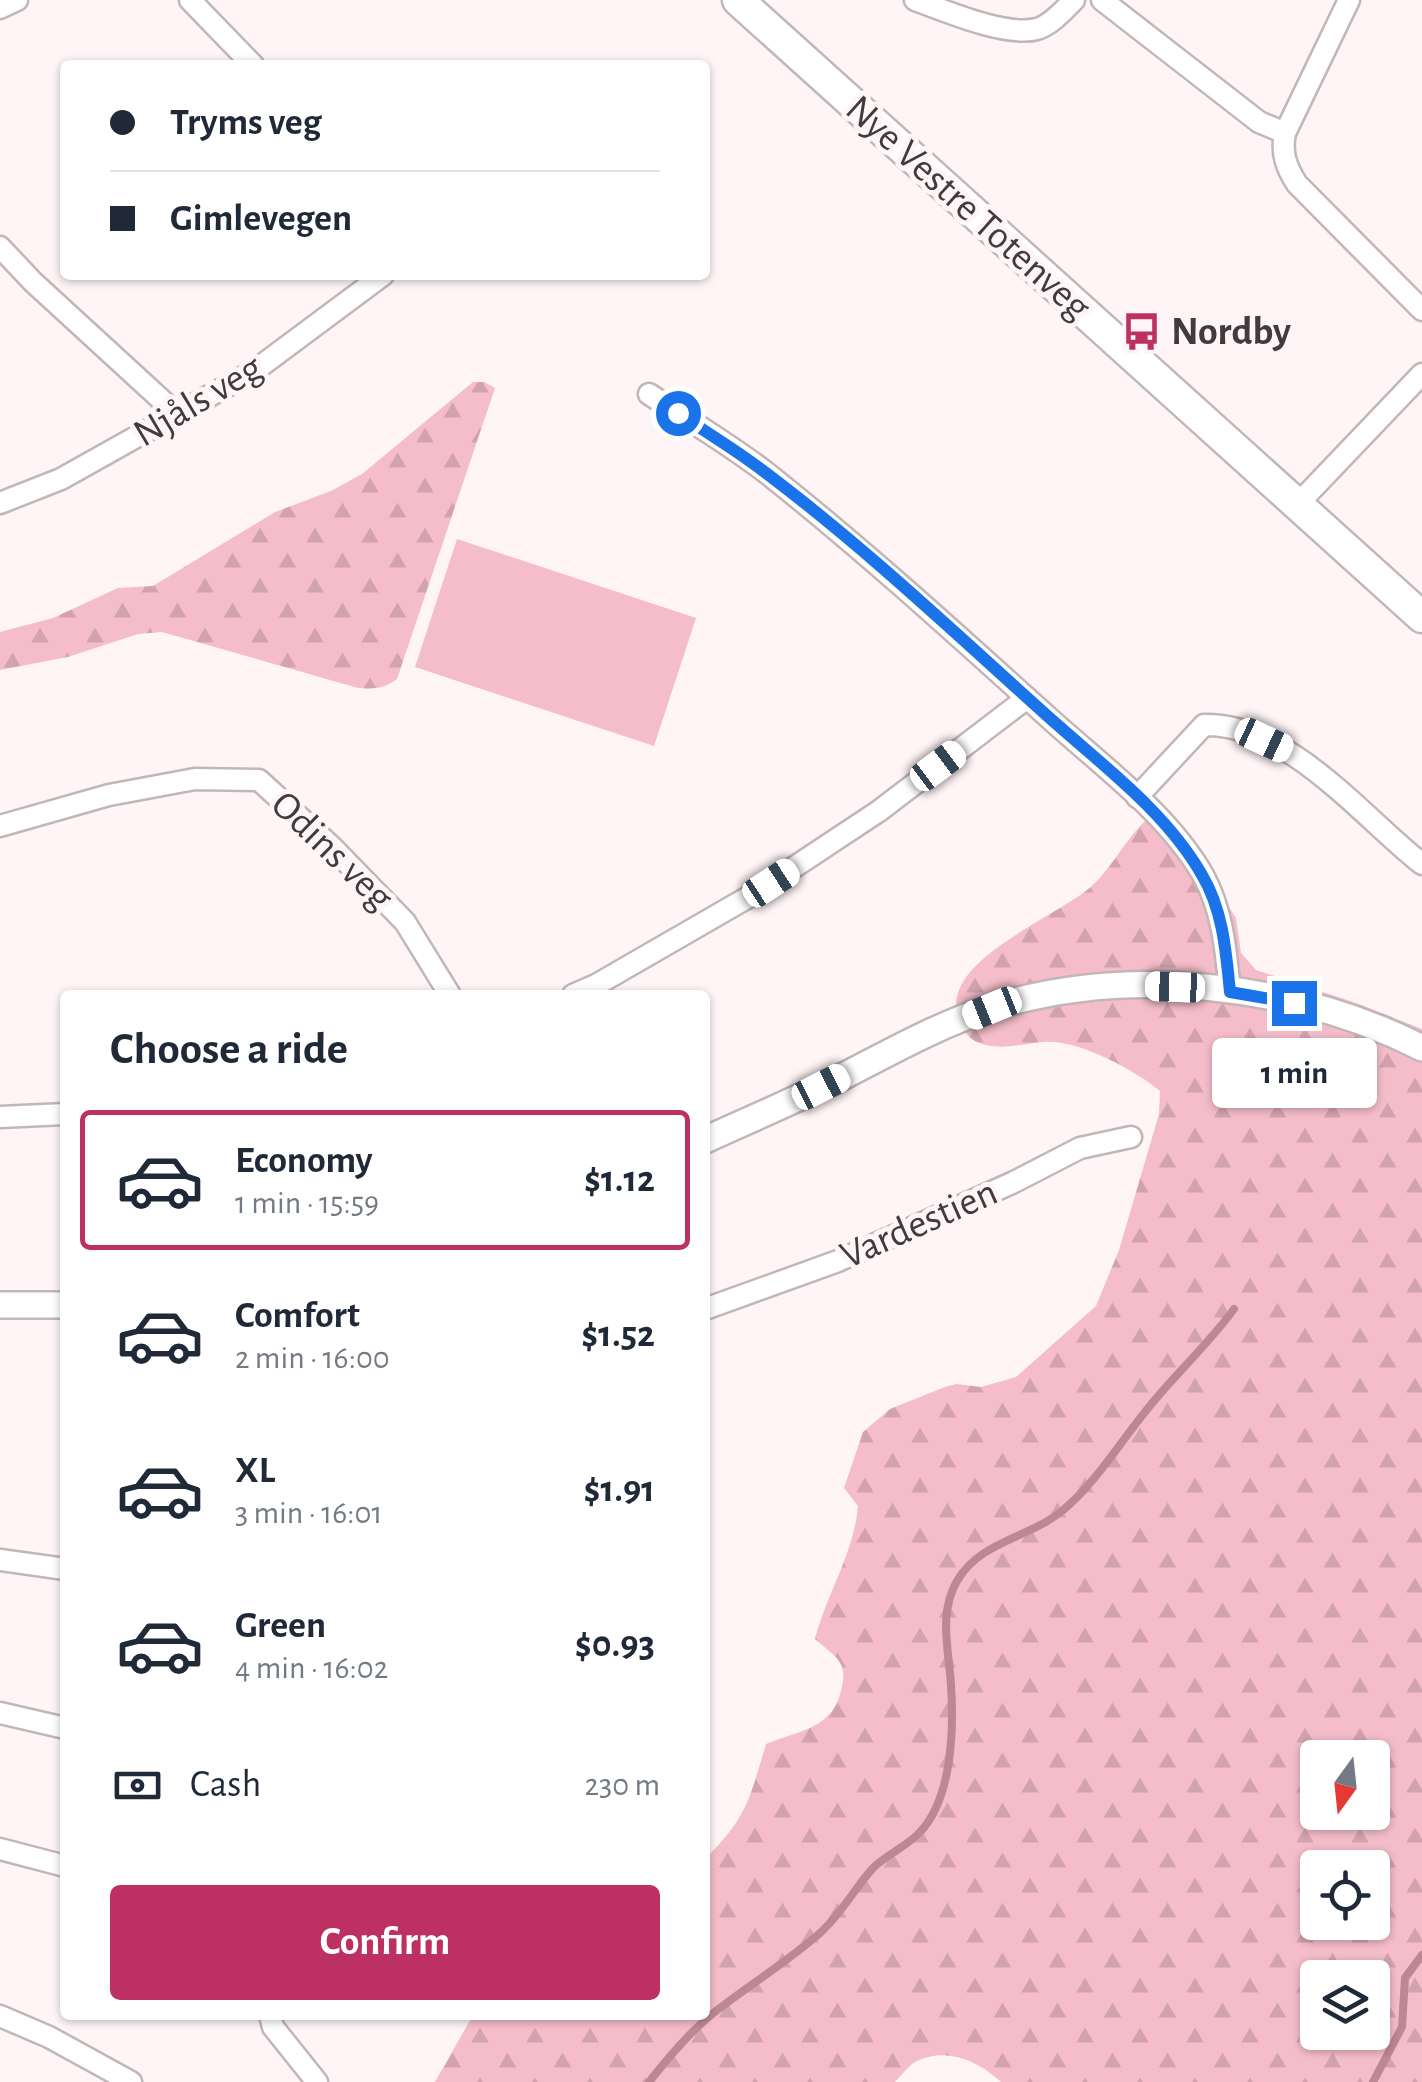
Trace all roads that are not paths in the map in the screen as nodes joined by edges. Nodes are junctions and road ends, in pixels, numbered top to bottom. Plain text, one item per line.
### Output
1 (17, 0) edge
2 (190, 0) edge
3 (738, 0) edge
4 (915, 0) edge
5 (1074, 0) edge
6 (1102, 0) edge
7 (1349, 0) edge
8 (0, 8) edge
9 (248, 60) edge
10 (1286, 133) junction
11 (0, 246) edge
12 (376, 280) edge
13 (1422, 310) edge
14 (1422, 374) edge
15 (648, 394) dead end
16 (178, 415) junction
17 (0, 503) edge
18 (1297, 505) junction
19 (1422, 617) edge
20 (1028, 698) junction
21 (1138, 797) junction
22 (0, 826) edge
23 (1422, 864) edge
24 (447, 990) edge
25 (586, 990) edge
26 (1230, 992) junction
27 (1422, 1048) edge
28 (60, 1114) edge
29 (0, 1117) edge
30 (1131, 1137) dead end
31 (710, 1138) edge
32 (60, 1304) edge
33 (0, 1305) edge
34 (710, 1307) edge
35 (0, 1560) edge
36 (60, 1568) edge
37 (0, 1713) edge
38 (60, 1727) edge
39 (0, 1850) edge
40 (60, 1865) edge
41 (0, 2016) edge
42 (271, 2020) edge
43 (132, 2082) edge
44 (317, 2082) edge

1 - 8 street
2 - 9 street
3 - 18 main road, Nye Vestre Totenveg
4 - 5 street
6 - 10 street
7 - 10 street
10 - 13 street
11 - 16 street
12 - 16 street, Njåls veg
14 - 18 street
15 - 20 street
16 - 17 street, Njåls veg
18 - 19 main road, Nye Vestre Totenveg
20 - 21 street
20 - 25 street
21 - 23 street
21 - 26 street
22 - 24 street, Odins veg
26 - 27 street
26 - 31 street
28 - 29 street
30 - 34 street, Vardestien
32 - 33 street
35 - 36 street
37 - 38 street
39 - 40 street
41 - 43 street
42 - 44 street

